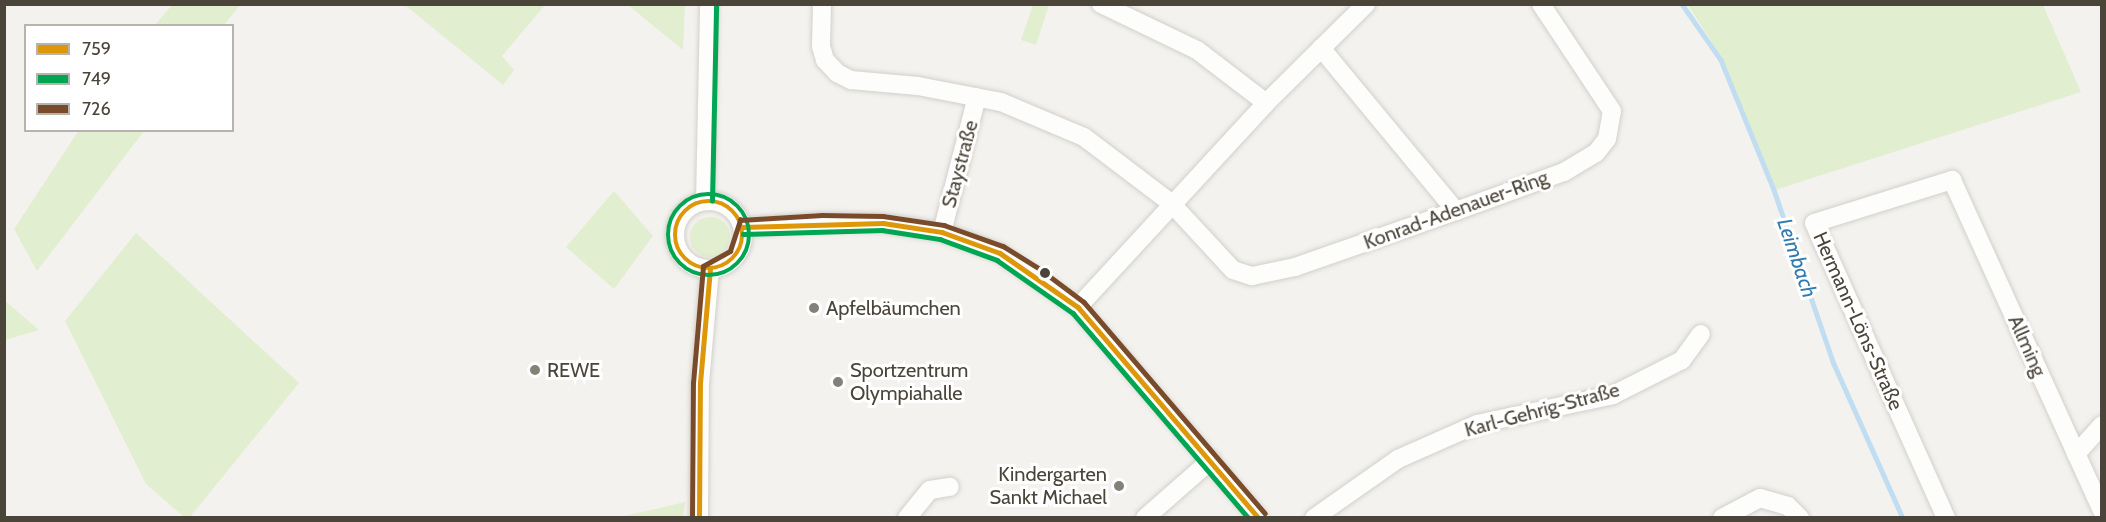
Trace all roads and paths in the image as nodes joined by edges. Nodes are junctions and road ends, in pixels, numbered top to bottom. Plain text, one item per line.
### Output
1 (709, 4) edge
2 (822, 4) edge
3 (1101, 4) edge
4 (1541, 4) edge
5 (1364, 5) edge
6 (1321, 48) junction
7 (977, 97) junction
8 (1266, 103) junction
9 (1952, 180) joint
10 (705, 201) junction
11 (1171, 203) junction
12 (1456, 210) junction
13 (742, 227) junction
14 (942, 232) junction
15 (710, 269) junction
16 (1078, 308) junction
17 (1701, 334) dead end
18 (2102, 425) edge
19 (2076, 454) junction
20 (1210, 460) junction
21 (950, 487) dead end
22 (2102, 511) edge
23 (699, 518) edge
24 (907, 518) edge
25 (1145, 518) edge
26 (1259, 518) edge
27 (1314, 518) edge
28 (1722, 518) edge
29 (1800, 518) edge
30 (1946, 518) edge

1 - 10 street
2 - 7 street, Konrad-Adenauer-Ring
3 - 8 street
4 - 12 street, Konrad-Adenauer-Ring
5 - 6 street
6 - 8 street
6 - 12 street
7 - 11 street, Konrad-Adenauer-Ring
7 - 14 street, Staystraße
8 - 11 street
9 - 19 street, Allming
9 - 30 street, Hermann-Löns-Straße
10 - 13 street
10 - 15 street
11 - 12 street, Konrad-Adenauer-Ring
11 - 16 street
13 - 14 street
13 - 15 street
14 - 16 street
15 - 23 street
16 - 20 street
17 - 27 street, Karl-Gehrig-Straße
18 - 19 street
19 - 22 street, Allming
20 - 25 street
20 - 26 street
21 - 24 street
28 - 29 street

